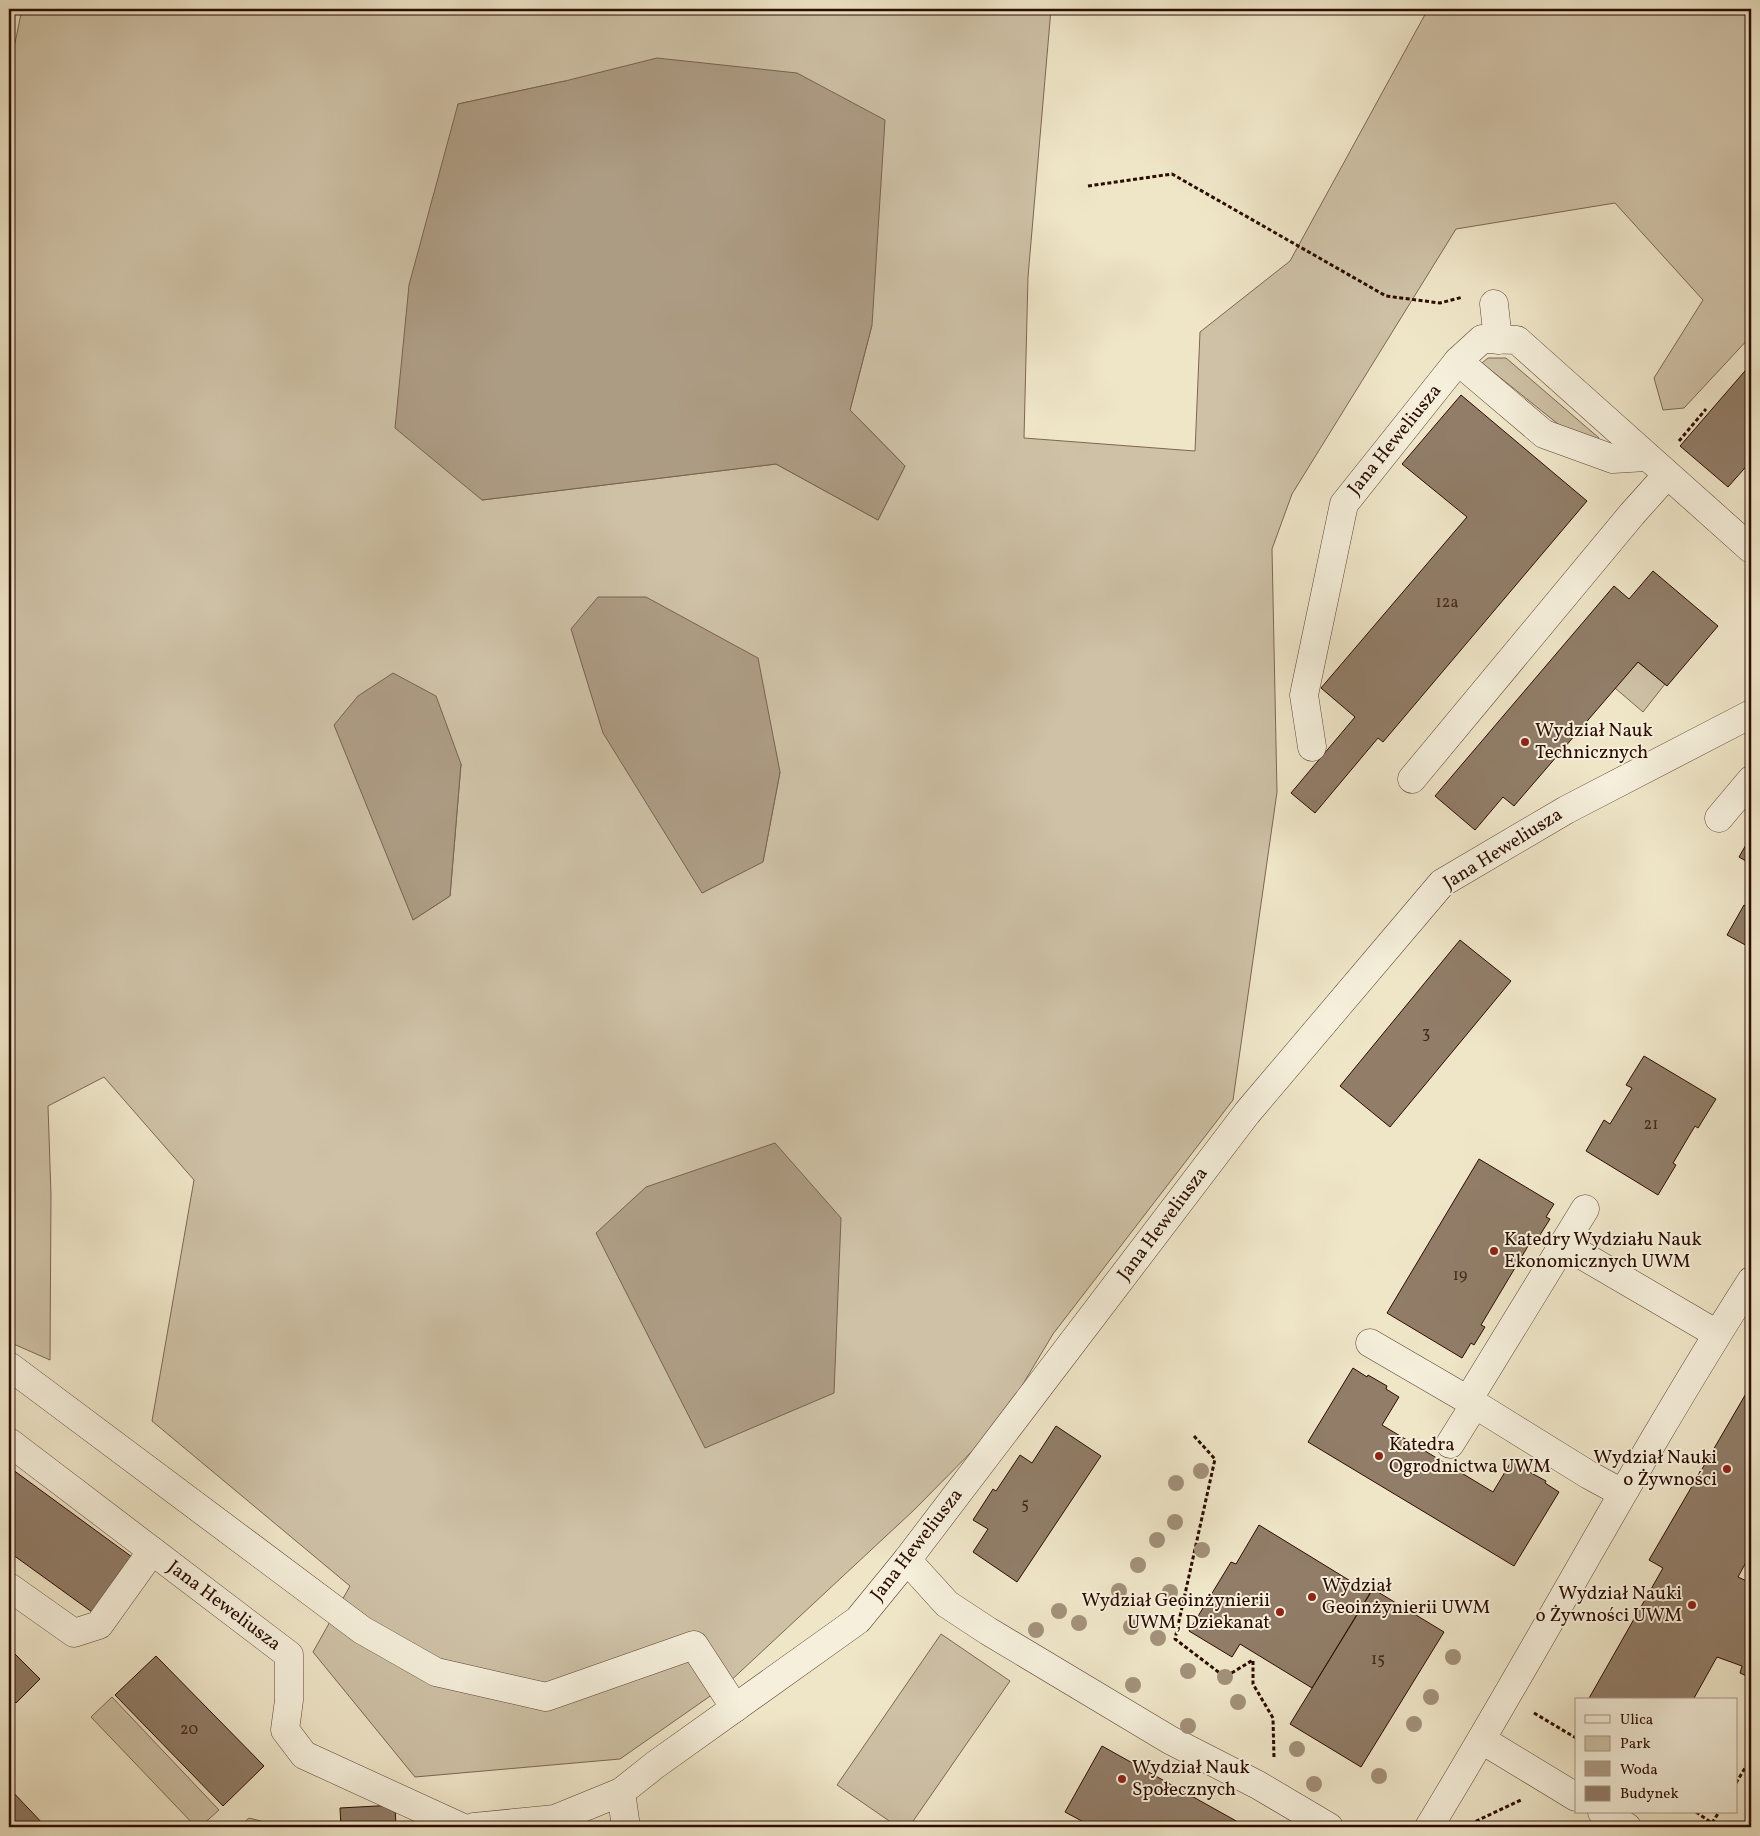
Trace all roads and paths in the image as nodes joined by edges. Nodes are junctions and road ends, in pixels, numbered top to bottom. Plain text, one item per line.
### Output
1 (1088, 186) dead end
2 (1494, 304) joint
3 (1498, 340) junction
4 (1458, 361) junction
5 (1646, 457) junction
6 (1667, 475) junction
7 (1751, 549) edge
8 (1751, 714) edge
9 (1312, 747) dead end
10 (1412, 779) dead end
11 (1751, 780) edge
12 (1718, 818) dead end
13 (1585, 1208) dead end
14 (1563, 1244) junction
15 (1751, 1281) edge
16 (1717, 1334) junction
17 (1370, 1343) dead end
18 (9, 1366) edge
19 (1471, 1402) junction
20 (1194, 1436) dead end
21 (9, 1442) edge
22 (1450, 1444) dead end
23 (1622, 1493) junction
24 (152, 1551) junction
25 (907, 1560) junction
26 (9, 1587) edge
27 (734, 1708) junction
28 (1530, 1711) dead end
29 (1575, 1737) edge
30 (1482, 1740) junction
31 (1751, 1758) edge
32 (1271, 1765) dead end
33 (1745, 1768) junction
34 (1751, 1772) edge
35 (1738, 1780) edge
36 (621, 1792) junction
37 (1575, 1796) edge
38 (1522, 1799) dead end
39 (1699, 1814) edge
40 (1717, 1814) edge
41 (1712, 1822) junction
42 (461, 1827) edge
43 (474, 1827) edge
44 (626, 1827) edge
45 (1329, 1827) edge
46 (1429, 1827) edge
47 (1463, 1827) edge
48 (1710, 1827) edge
49 (1721, 1827) edge

1 - 2 path
2 - 3 street
3 - 4 street, Jana Heweliusza
3 - 5 street, Jana Heweliusza
4 - 5 street
4 - 9 street, Jana Heweliusza
5 - 6 street, Jana Heweliusza
6 - 7 street, Jana Heweliusza
6 - 10 street
8 - 25 street, Jana Heweliusza
11 - 12 street
13 - 14 street
14 - 16 street
14 - 19 street
15 - 16 street
16 - 23 street
17 - 19 street
18 - 27 street
19 - 22 street
19 - 23 street
20 - 32 path
21 - 24 street, Jana Heweliusza
23 - 30 street
24 - 26 street
24 - 42 street, Jana Heweliusza
25 - 27 street, Jana Heweliusza
25 - 45 street
27 - 36 street, Jana Heweliusza
28 - 29 path
30 - 37 street
30 - 46 street
31 - 33 path
33 - 34 path
33 - 35 path
36 - 43 street, Jana Heweliusza
36 - 44 street
38 - 47 path
39 - 41 path
40 - 41 path
41 - 48 path
41 - 49 path

